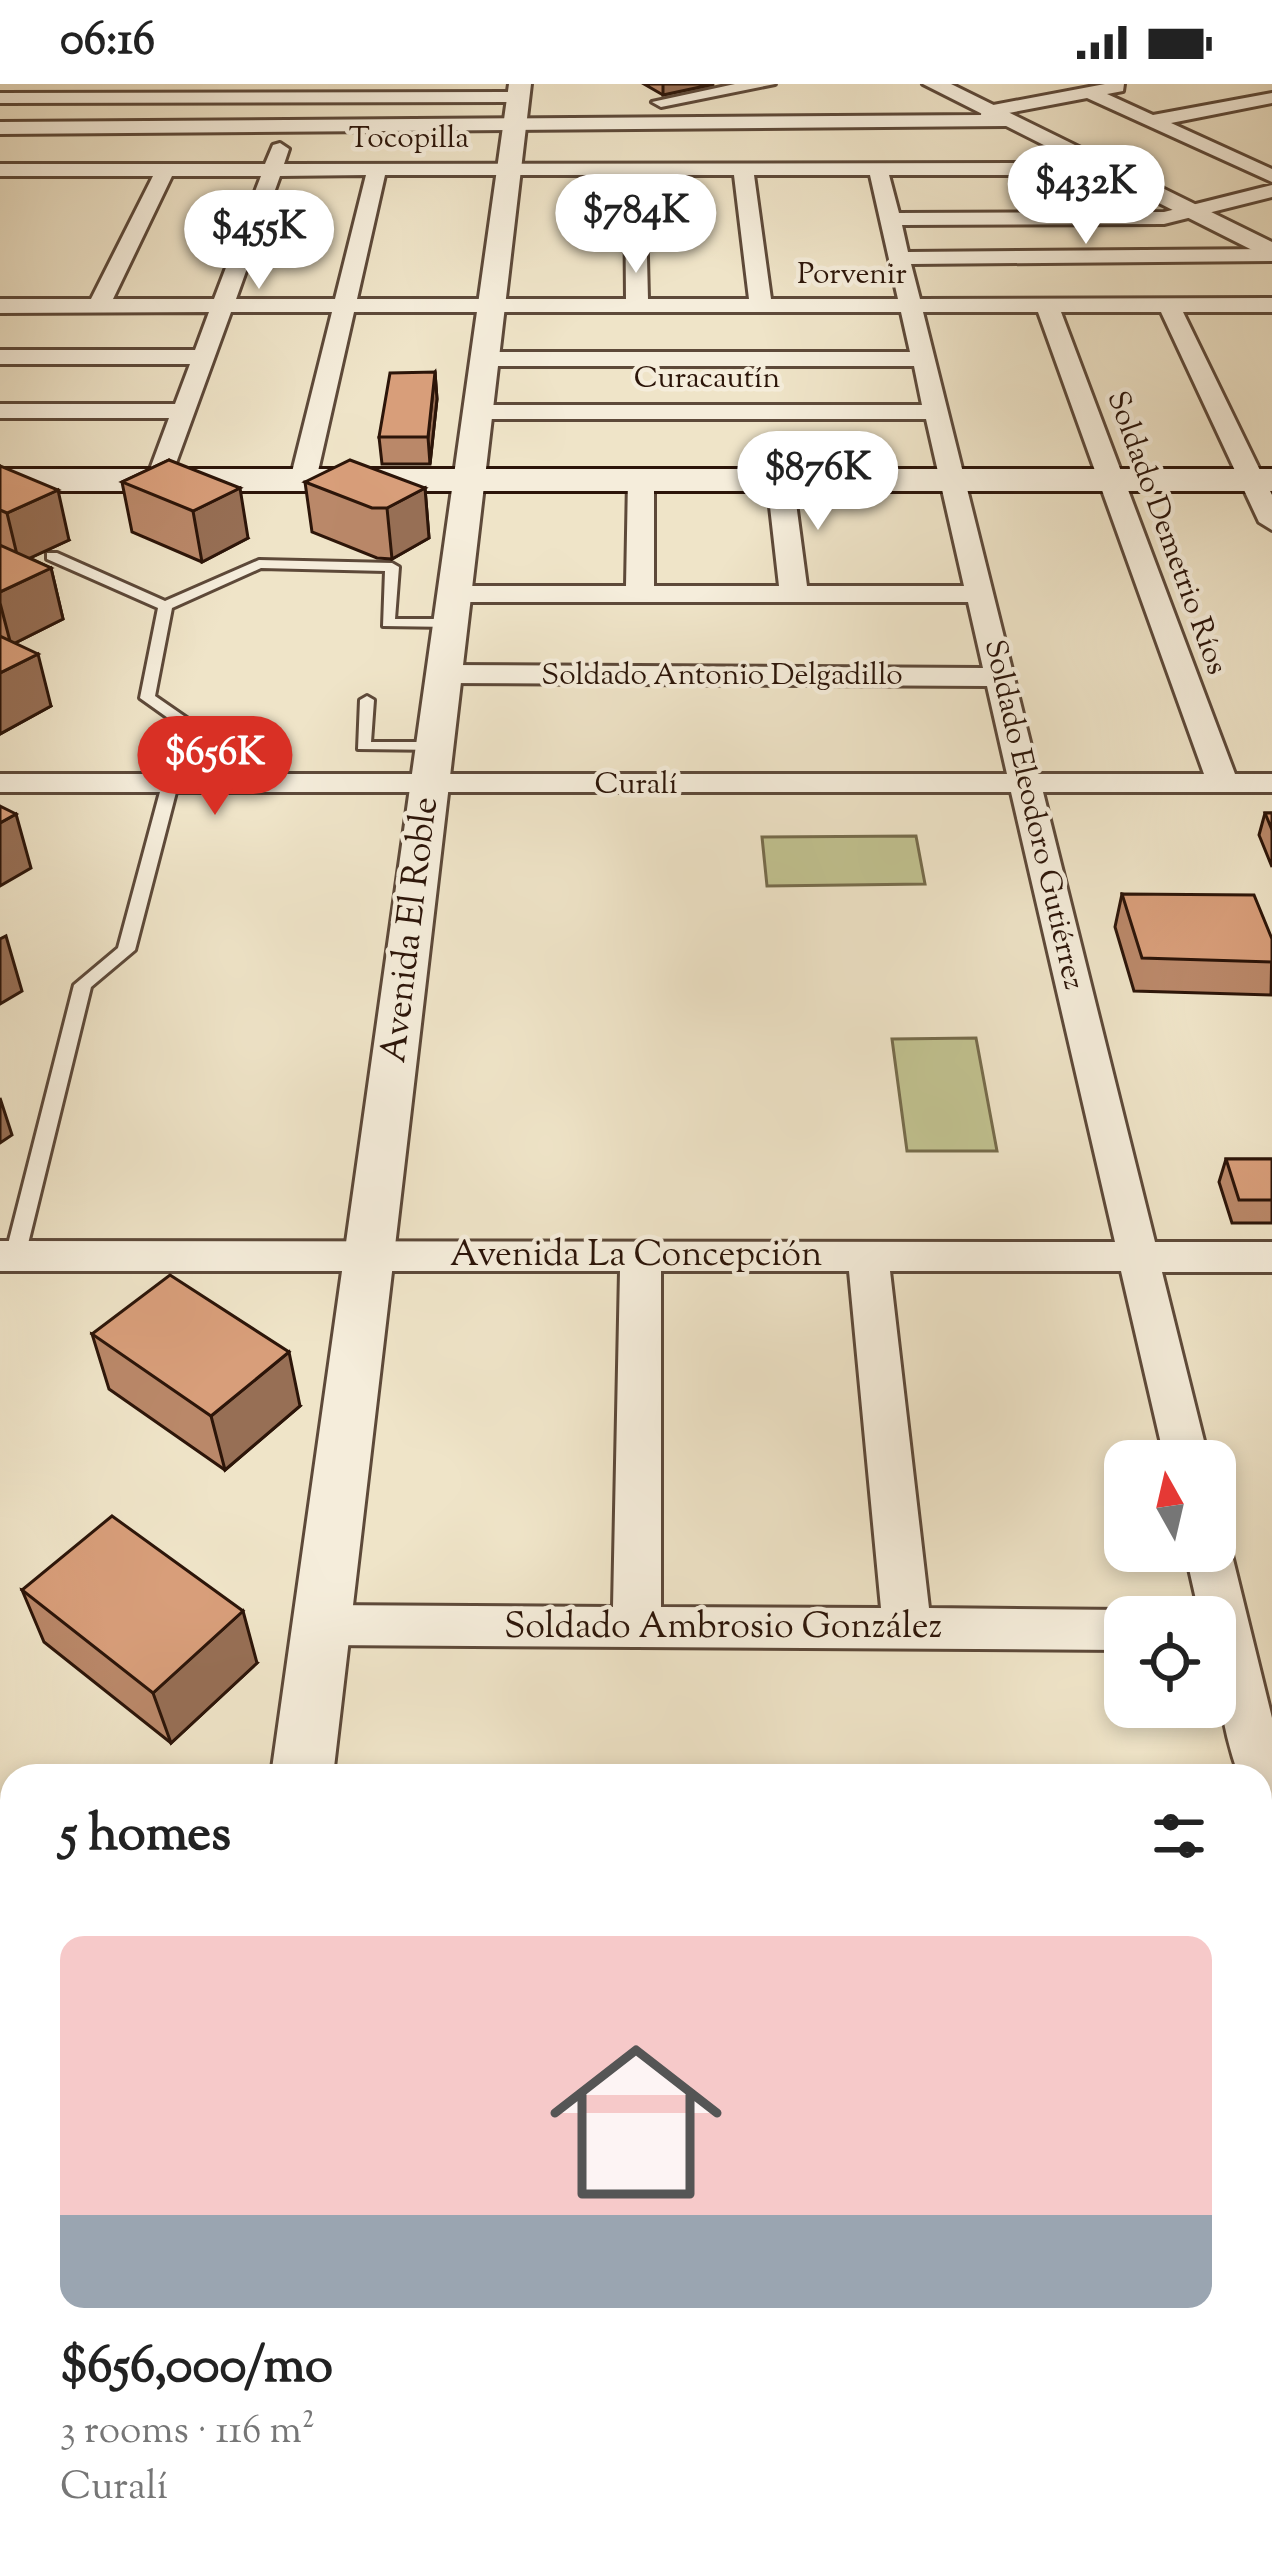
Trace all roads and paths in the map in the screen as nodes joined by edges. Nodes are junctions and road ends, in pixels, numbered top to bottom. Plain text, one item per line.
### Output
1 (934, 84) edge
2 (1251, 84) edge
3 (759, 85) edge
4 (1124, 85) edge
5 (202, 90) edge
6 (302, 90) edge
7 (1088, 92) junction
8 (1272, 96) edge
9 (0, 98) edge
10 (523, 110) edge
11 (997, 115) junction
12 (1151, 121) junction
13 (0, 128) edge
14 (288, 128) junction
15 (1254, 144) dead end
16 (820, 145) junction
17 (1217, 151) junction
18 (509, 169) junction
19 (635, 169) junction
20 (743, 169) junction
21 (878, 169) junction
22 (0, 170) edge
23 (166, 170) junction
24 (272, 170) junction
25 (377, 170) junction
26 (1272, 176) edge
27 (1099, 189) junction
28 (1272, 191) edge
29 (1186, 209) junction
30 (1153, 218) junction
31 (890, 219) junction
32 (1268, 248) edge
33 (900, 258) junction
34 (1172, 258) junction
35 (224, 305) junction
36 (345, 305) junction
37 (492, 305) junction
38 (638, 305) junction
39 (761, 305) junction
40 (911, 305) junction
41 (1047, 305) junction
42 (1168, 305) junction
43 (1198, 305) junction
44 (1272, 305) edge
45 (0, 306) edge
46 (99, 306) junction
47 (0, 357) edge
48 (204, 357) junction
49 (924, 358) junction
50 (485, 359) junction
51 (0, 411) edge
52 (184, 411) junction
53 (478, 412) junction
54 (937, 412) junction
55 (0, 480) edge
56 (159, 480) junction
57 (303, 480) junction
58 (470, 480) junction
59 (641, 480) junction
60 (779, 480) junction
61 (953, 480) junction
62 (1112, 480) junction
63 (1262, 480) edge
64 (1272, 522) edge
65 (52, 556) dead end
66 (640, 594) junction
67 (794, 594) junction
68 (980, 594) junction
69 (165, 606) junction
70 (453, 608) junction
71 (444, 674) junction
72 (1000, 677) junction
73 (367, 700) dead end
74 (432, 766) junction
75 (0, 783) edge
76 (1223, 783) junction
77 (1272, 783) edge
78 (174, 784) junction
79 (1026, 784) junction
80 (8, 1256) edge
81 (369, 1256) junction
82 (641, 1256) junction
83 (868, 1257) junction
84 (1138, 1257) junction
85 (1272, 1257) edge
86 (1182, 1440) edge
87 (322, 1625) junction
88 (637, 1627) junction
89 (907, 1629) junction
90 (1104, 1630) edge
91 (1236, 1667) edge
92 (1260, 1725) edge
93 (304, 1764) edge
94 (1266, 1764) edge

1 - 11 street
2 - 8 street
3 - 10 street
3 - 16 street
4 - 7 street
5 - 6 street
5 - 9 street
6 - 10 street
6 - 14 street
7 - 11 street
7 - 12 street
8 - 12 street
10 - 14 street
10 - 16 street
10 - 18 street, Avenida El Roble
11 - 16 street
11 - 27 street
12 - 17 street
13 - 14 street
14 - 24 street
15 - 17 street
16 - 20 street, Tocopilla
16 - 21 street, Tocopilla
17 - 26 street
18 - 19 street, Tocopilla
18 - 25 street, Tocopilla
18 - 37 street, Avenida El Roble
19 - 20 street, Tocopilla
19 - 38 street
20 - 39 street
21 - 27 street, Tocopilla
21 - 31 street, Soldado Eleodoro Gutiérrez
22 - 23 street, Tocopilla
23 - 24 street, Tocopilla
23 - 46 street
24 - 25 street, Tocopilla
24 - 35 street
25 - 36 street
27 - 29 street
27 - 30 street
27 - 31 street
28 - 29 street
29 - 30 street
29 - 32 street
30 - 34 street
31 - 33 street, Soldado Eleodoro Gutiérrez
32 - 34 street
33 - 34 street
33 - 40 street, Soldado Eleodoro Gutiérrez
34 - 43 street
35 - 36 street, Porvenir
35 - 46 street, Porvenir
35 - 48 street
36 - 37 street, Porvenir
36 - 57 street
37 - 38 street, Porvenir
37 - 50 street, Avenida El Roble
38 - 39 street, Porvenir
39 - 40 street, Porvenir
40 - 41 street, Porvenir
40 - 49 street, Soldado Eleodoro Gutiérrez
41 - 42 street, Porvenir
41 - 62 street, Soldado Demetrio Ríos
42 - 43 street, Porvenir
42 - 63 street
43 - 44 street, Porvenir
45 - 46 street, Porvenir
47 - 48 street
48 - 52 street
49 - 50 street
49 - 54 street, Soldado Eleodoro Gutiérrez
50 - 53 street, Avenida El Roble
51 - 52 street
52 - 56 street
53 - 54 street, Curacautín
53 - 58 street, Avenida El Roble
54 - 61 street, Soldado Eleodoro Gutiérrez
55 - 56 main road
56 - 57 main road
57 - 58 main road
58 - 59 main road
58 - 70 street, Avenida El Roble
59 - 60 main road
59 - 66 street
60 - 61 main road
60 - 67 street
61 - 62 main road
61 - 68 street, Soldado Eleodoro Gutiérrez
62 - 63 main road
62 - 76 street, Soldado Demetrio Ríos
63 - 64 street
65 - 69 lane
66 - 67 street
66 - 70 street
67 - 68 street
68 - 72 street, Soldado Eleodoro Gutiérrez
69 - 70 lane
69 - 78 lane
70 - 71 street, Avenida El Roble
71 - 72 street, Soldado Antonio Delgadillo
71 - 74 street, Avenida El Roble
72 - 79 street, Soldado Eleodoro Gutiérrez
73 - 74 lane
74 - 78 street, Curalí
74 - 79 street, Curalí
74 - 81 street, Avenida El Roble
75 - 78 street, Curalí
76 - 77 street, Curalí
76 - 79 street, Curalí
78 - 80 lane
79 - 84 street, Soldado Eleodoro Gutiérrez
80 - 81 street, Avenida La Concepción
81 - 82 street, Avenida La Concepción
81 - 87 street, Avenida El Roble
82 - 83 street, Avenida La Concepción
82 - 88 street
83 - 84 street, Avenida La Concepción
83 - 89 street
84 - 85 street, Avenida La Concepción
84 - 86 street, Soldado Eleodoro Gutiérrez
87 - 88 street, Soldado Ambrosio González
87 - 93 street, Avenida El Roble
88 - 89 street, Soldado Ambrosio González
89 - 90 street, Soldado Ambrosio González
91 - 92 street
92 - 94 street

